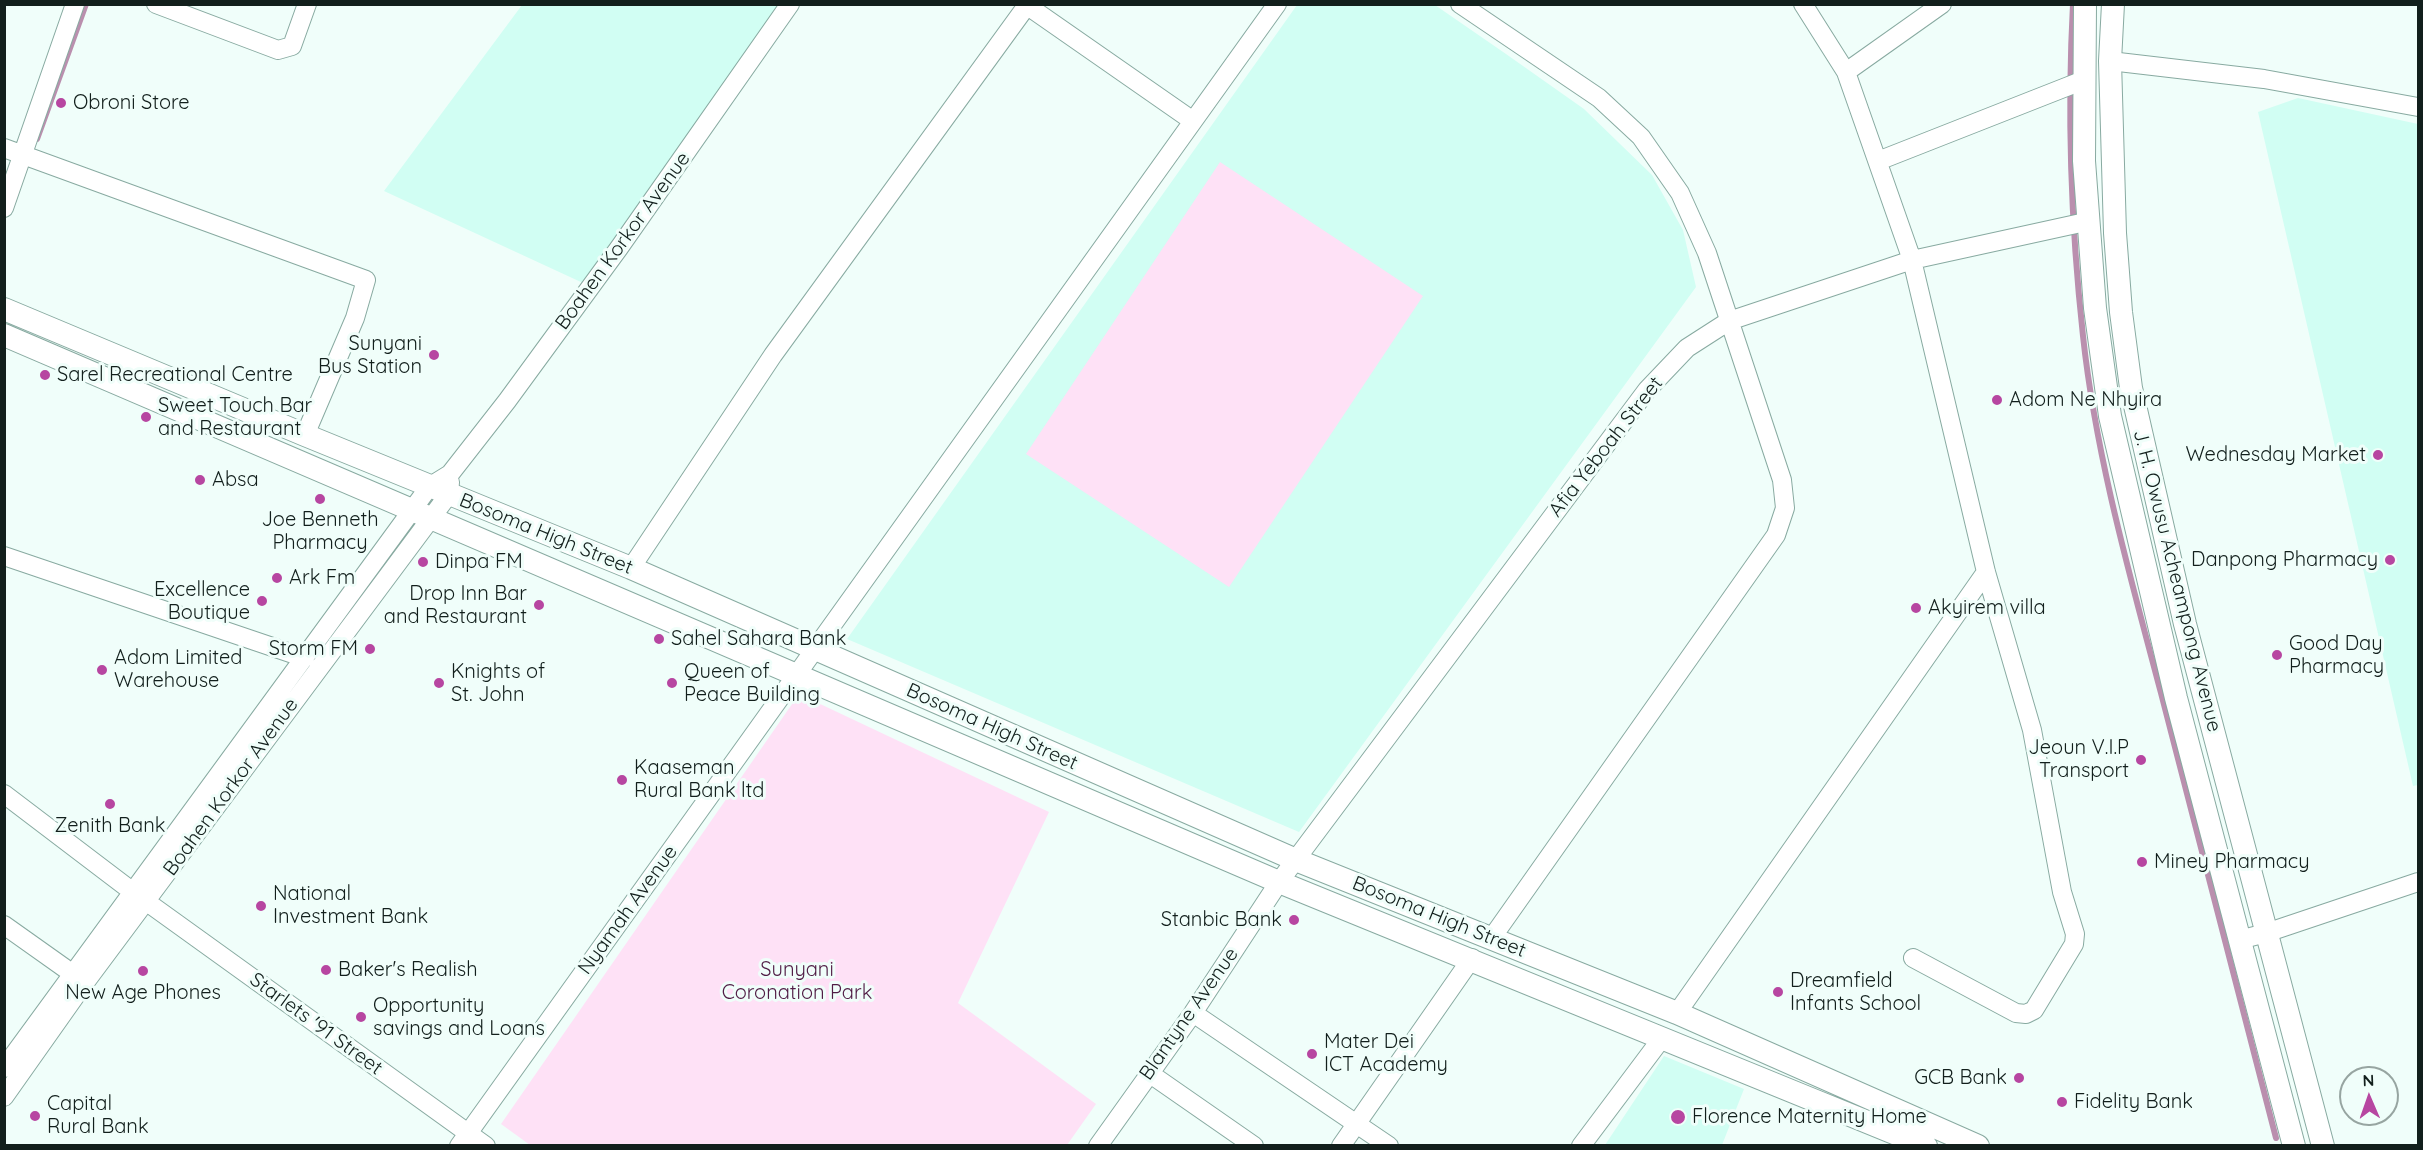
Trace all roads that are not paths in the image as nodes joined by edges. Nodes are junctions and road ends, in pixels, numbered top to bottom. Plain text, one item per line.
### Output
1 (75, 4) edge
2 (156, 4) edge
3 (307, 4) edge
4 (790, 4) edge
5 (1277, 4) edge
6 (1460, 4) edge
7 (1803, 4) edge
8 (1942, 4) edge
9 (2085, 4) edge
10 (2113, 4) edge
11 (1026, 5) edge
12 (2110, 60) junction
13 (1846, 72) junction
14 (2084, 80) junction
15 (2418, 107) edge
16 (1193, 121) junction
17 (4, 148) edge
18 (24, 155) junction
19 (1878, 161) junction
20 (4, 208) edge
21 (2090, 221) junction
22 (1912, 260) junction
23 (4, 309) edge
24 (1729, 321) junction
25 (4, 335) edge
26 (305, 435) junction
27 (443, 485) junction
28 (423, 514) junction
29 (4, 556) edge
30 (631, 568) junction
31 (1986, 572) junction
32 (814, 650) junction
33 (305, 658) junction
34 (796, 674) junction
35 (4, 794) edge
36 (1296, 860) junction
37 (1279, 882) junction
38 (2418, 882) edge
39 (140, 897) junction
40 (4, 925) edge
41 (2266, 933) junction
42 (1491, 939) junction
43 (2239, 940) junction
44 (1472, 958) junction
45 (1913, 958) dead end
46 (73, 974) junction
47 (1192, 1013) junction
48 (1677, 1013) junction
49 (1662, 1038) junction
50 (4, 1068) edge
51 (1149, 1073) junction
52 (4, 1097) edge
53 (2282, 1108) junction
54 (1356, 1124) junction
55 (463, 1139) edge
56 (486, 1146) edge
57 (1098, 1146) edge
58 (1254, 1146) edge
59 (1341, 1146) edge
60 (1389, 1146) edge
61 (1581, 1146) edge
62 (1926, 1146) edge
63 (1978, 1146) edge
64 (2282, 1146) edge
65 (2294, 1146) edge
66 (2323, 1146) edge

1 - 18 street
2 - 3 street
4 - 27 street, Boahen Korkor Avenue
5 - 16 street, Nyamah Avenue
6 - 24 street
7 - 13 street
8 - 13 street
9 - 14 street, J. H. Owusu Acheampong Avenue
10 - 12 street, J. H. Owusu Acheampong Avenue
11 - 16 street
11 - 30 street
12 - 15 street
12 - 41 street, J. H. Owusu Acheampong Avenue
13 - 19 street
14 - 19 street
14 - 21 street, J. H. Owusu Acheampong Avenue
16 - 32 street, Nyamah Avenue
17 - 18 street
18 - 20 street
18 - 26 street
19 - 22 street
21 - 22 street, Afia Yeboah Street
21 - 43 street, J. H. Owusu Acheampong Avenue
22 - 24 street, Afia Yeboah Street
22 - 31 street
23 - 26 street, Bosoma High Street
24 - 36 street, Afia Yeboah Street
24 - 42 street
25 - 28 street, Bosoma High Street
26 - 27 street, Bosoma High Street
27 - 28 street, Boahen Korkor Avenue
27 - 30 street, Bosoma High Street
28 - 33 street, Boahen Korkor Avenue
28 - 34 street, Bosoma High Street
28 - 39 street, Boahen Korkor Avenue
29 - 33 street
30 - 32 street, Bosoma High Street
31 - 45 street
31 - 48 street
32 - 34 street, Nyamah Avenue
32 - 36 street, Bosoma High Street
33 - 39 street, Boahen Korkor Avenue
34 - 37 street, Bosoma High Street
34 - 55 street, Nyamah Avenue
35 - 39 street, Starlets '91 Street
36 - 37 street, Afia Yeboah Street
36 - 42 street, Bosoma High Street
37 - 44 street, Bosoma High Street
37 - 47 street, Blantyne Avenue
38 - 41 street
39 - 46 street, Boahen Korkor Avenue
39 - 52 street, Boahen Korkor Avenue
39 - 55 street, Starlets '91 Street
40 - 46 street
41 - 43 street
41 - 66 street, J. H. Owusu Acheampong Avenue
42 - 48 street, Bosoma High Street
43 - 53 street, J. H. Owusu Acheampong Avenue
44 - 49 street, Bosoma High Street
44 - 54 street
46 - 50 street, Boahen Korkor Avenue
47 - 51 street, Blantyne Avenue
47 - 54 street
48 - 63 street, Bosoma High Street
49 - 61 street
49 - 62 street, Bosoma High Street
51 - 57 street, Blantyne Avenue
51 - 58 street
53 - 64 street
53 - 65 street, J. H. Owusu Acheampong Avenue
54 - 59 street
54 - 60 street
55 - 56 street, Starlets '91 Street

